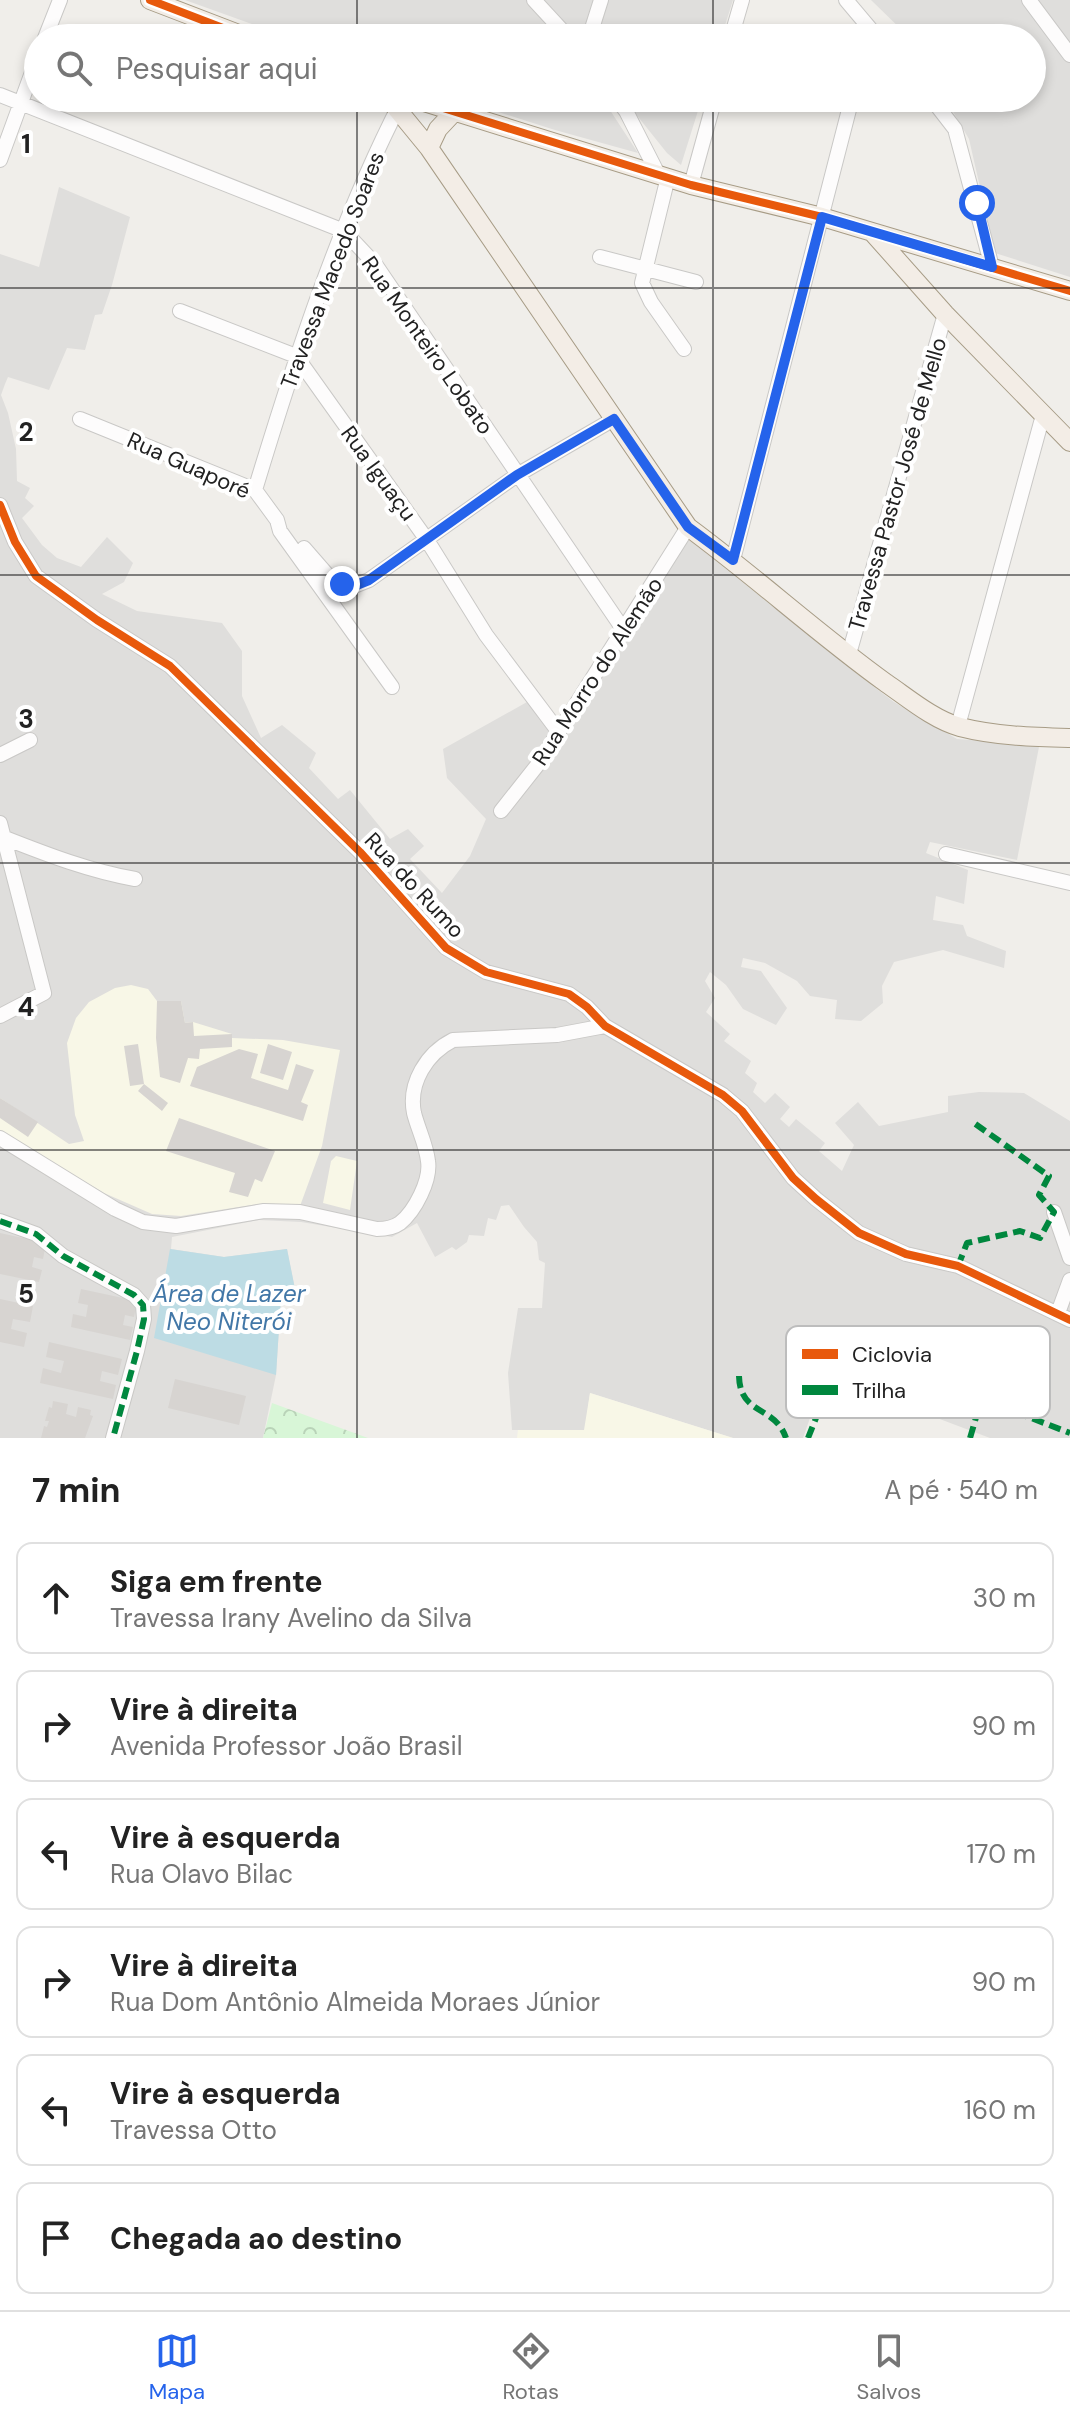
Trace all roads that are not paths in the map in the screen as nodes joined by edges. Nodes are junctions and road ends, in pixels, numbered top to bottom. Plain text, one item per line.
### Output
1 (60, 0) edge
2 (534, 0) edge
3 (601, 0) edge
4 (742, 0) edge
5 (846, 0) edge
6 (1029, 0) edge
7 (160, 2) edge
8 (51, 24) edge
9 (214, 24) edge
10 (556, 24) edge
11 (593, 24) edge
12 (735, 24) edge
13 (863, 24) edge
14 (1070, 55) edge
15 (24, 93) edge
16 (0, 95) edge
17 (20, 103) junction
18 (24, 105) edge
19 (43, 112) edge
20 (394, 112) edge
21 (407, 112) edge
22 (449, 112) edge
23 (627, 112) edge
24 (711, 112) edge
25 (848, 112) edge
26 (942, 112) edge
27 (453, 113) junction
28 (429, 148) junction
29 (0, 160) edge
30 (663, 176) junction
31 (691, 185) junction
32 (822, 217) junction
33 (344, 231) junction
34 (873, 233) junction
35 (600, 257) dead end
36 (992, 267) junction
37 (644, 268) junction
38 (696, 282) dead end
39 (1070, 291) edge
40 (180, 311) dead end
41 (945, 314) junction
42 (684, 349) dead end
43 (296, 356) junction
44 (1043, 415) junction
45 (80, 419) dead end
46 (614, 419) junction
47 (1070, 442) edge
48 (517, 475) junction
49 (255, 490) junction
50 (0, 505) edge
51 (277, 520) junction
52 (688, 527) junction
53 (427, 540) junction
54 (733, 560) junction
55 (625, 632) junction
56 (849, 654) junction
57 (392, 687) dead end
58 (958, 726) junction
59 (558, 731) junction
60 (1070, 738) edge
61 (30, 740) dead end
62 (0, 755) edge
63 (501, 811) dead end
64 (2, 831) edge
65 (946, 854) dead end
66 (135, 879) dead end
67 (1070, 883) edge
68 (0, 1016) edge
69 (605, 1026) junction
70 (0, 1138) edge
71 (1054, 1212) dead end
72 (0, 1221) edge
73 (1070, 1258) edge
74 (1070, 1280) edge
75 (1064, 1316) edge
76 (113, 1438) edge

1 - 8 street
2 - 10 street
3 - 11 street
4 - 12 street
5 - 13 street
6 - 14 street
7 - 9 main road
15 - 17 street
16 - 17 street, Rua Monteiro Lobato
17 - 18 street, Rua Monteiro Lobato
17 - 29 street
19 - 33 street, Rua Monteiro Lobato
20 - 33 street, Travessa Macedo Soares
21 - 28 main road
22 - 27 main road
23 - 30 street
24 - 31 street
25 - 32 street
26 - 36 street
27 - 28 main road
27 - 30 main road
28 - 46 main road
30 - 31 main road
30 - 37 street
31 - 32 main road
32 - 34 main road
32 - 54 street
33 - 43 street, Travessa Macedo Soares
33 - 48 street, Rua Monteiro Lobato
34 - 36 main road
34 - 41 main road
35 - 37 street
36 - 39 main road
37 - 38 street
37 - 42 street
40 - 43 street
41 - 44 main road
41 - 56 street, Travessa Pastor José de Mello
43 - 49 street, Travessa Macedo Soares
43 - 53 street, Rua Iguaçu
44 - 47 main road
44 - 58 street
45 - 49 street, Rua Guaporé
46 - 48 street
46 - 52 main road
48 - 53 street
48 - 55 street, Rua Monteiro Lobato
49 - 51 street, Rua Guaporé
50 - 69 street, Rua do Rumo
51 - 53 street
51 - 57 street, Rua Guaporé
52 - 54 main road
52 - 55 street, Rua Morro do Alemão
53 - 59 street, Rua Iguaçu
54 - 56 main road
55 - 59 street, Rua Morro do Alemão
56 - 58 main road
58 - 60 main road
59 - 63 street, Rua Morro do Alemão
61 - 62 street
64 - 66 street
64 - 68 street
65 - 67 street
69 - 70 street
69 - 75 street, Rua do Rumo
71 - 73 street
72 - 76 street
74 - 75 street

